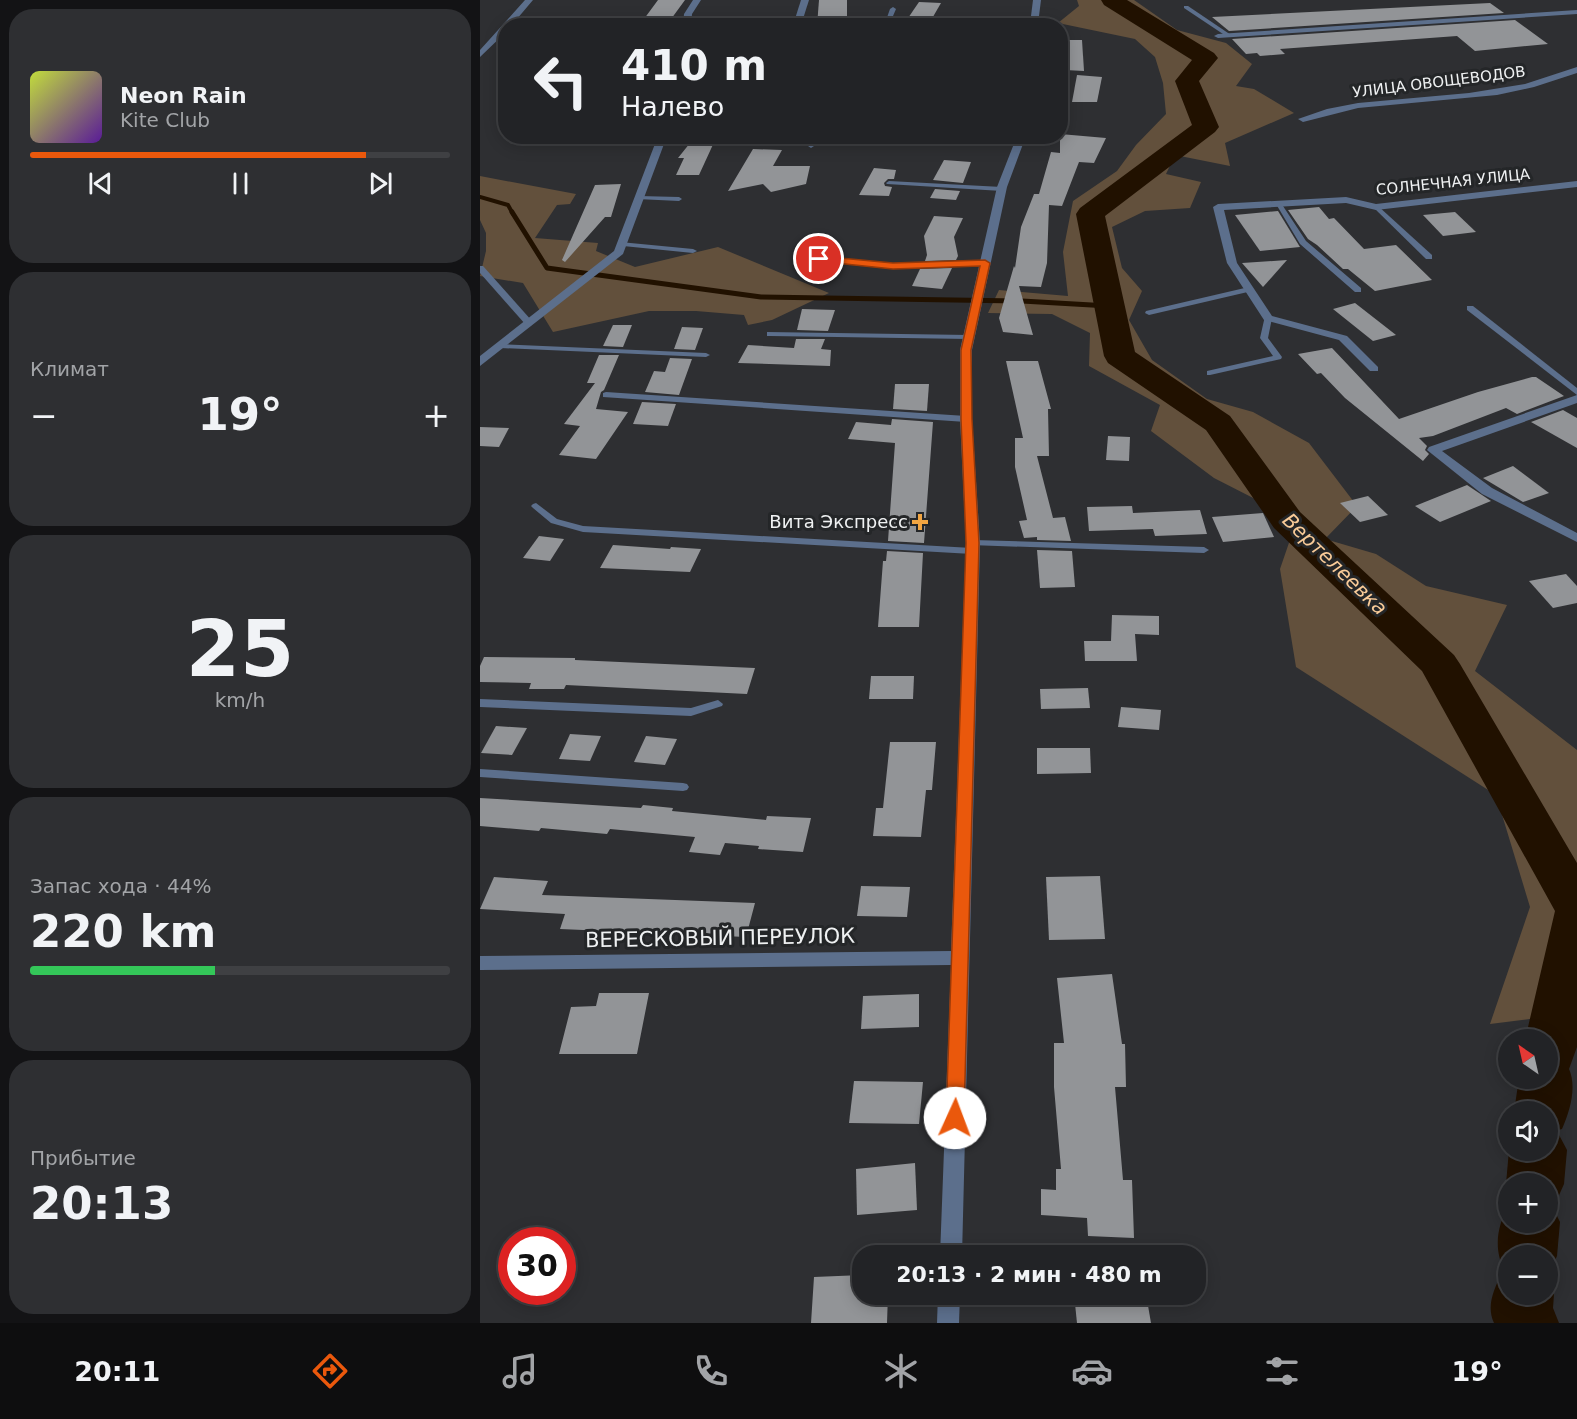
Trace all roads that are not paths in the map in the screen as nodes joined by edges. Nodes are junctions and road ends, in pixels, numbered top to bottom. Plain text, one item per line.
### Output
1 (529, 0) edge
2 (697, 0) edge
3 (805, 0) edge
4 (1037, 0) edge
5 (1186, 8) dead end
6 (893, 9) dead end
7 (1577, 12) edge
8 (960, 15) dead end
9 (513, 18) edge
10 (688, 18) edge
11 (799, 18) edge
12 (889, 18) edge
13 (959, 18) edge
14 (1036, 18) edge
15 (498, 35) edge
16 (1228, 35) junction
17 (1218, 36) dead end
18 (480, 55) edge
19 (1577, 70) edge
20 (1304, 119) dead end
21 (660, 144) edge
22 (1019, 144) edge
23 (889, 183) dead end
24 (1577, 184) edge
25 (1002, 189) junction
26 (639, 198) junction
27 (679, 200) dead end
28 (1279, 204) junction
29 (1376, 207) junction
30 (623, 244) junction
31 (693, 251) dead end
32 (800, 257) dead end
33 (1429, 257) dead end
34 (985, 263) junction
35 (480, 268) edge
36 (1249, 289) junction
37 (1358, 290) dead end
38 (1470, 308) dead end
39 (1149, 313) dead end
40 (1268, 318) junction
41 (529, 323) junction
42 (770, 334) dead end
43 (969, 338) junction
44 (500, 346) junction
45 (706, 355) dead end
46 (480, 362) edge
47 (1374, 369) dead end
48 (1210, 373) dead end
49 (1577, 392) edge
50 (606, 395) dead end
51 (1577, 399) edge
52 (966, 419) junction
53 (536, 506) dead end
54 (1577, 538) edge
55 (972, 547) junction
56 (1204, 550) dead end
57 (480, 703) edge
58 (718, 704) dead end
59 (480, 773) edge
60 (683, 787) dead end
61 (961, 958) junction
62 (480, 963) edge
63 (951, 1245) edge
64 (949, 1305) edge
65 (948, 1323) edge

1 - 9 street
2 - 10 street
3 - 11 street
4 - 14 street
5 - 16 lane
6 - 12 lane
7 - 16 street
8 - 13 lane
15 - 18 street
16 - 17 street
19 - 20 street, УЛИЦА ОВОЩЕВОДОВ
21 - 26 street
22 - 25 street
23 - 25 lane
24 - 29 street, СОЛНЕЧНАЯ УЛИЦА
25 - 34 street
26 - 27 lane
26 - 30 street
28 - 29 street, СОЛНЕЧНАЯ УЛИЦА
28 - 36 street, СОЛНЕЧНАЯ УЛИЦА
28 - 37 lane
29 - 33 lane
30 - 31 lane
30 - 41 street
32 - 34 lane
34 - 43 street
35 - 41 lane
36 - 39 lane
36 - 40 street, СОЛНЕЧНАЯ УЛИЦА
38 - 49 lane
40 - 47 street
40 - 48 lane
41 - 44 street
42 - 43 lane
43 - 52 street
44 - 45 lane
44 - 46 street
50 - 52 lane
51 - 54 street
52 - 55 street
53 - 55 lane
55 - 56 lane
55 - 61 street
57 - 58 lane
59 - 60 lane
61 - 62 street, ВЕРЕСКОВЫЙ ПЕРЕУЛОК
61 - 63 street
64 - 65 street

